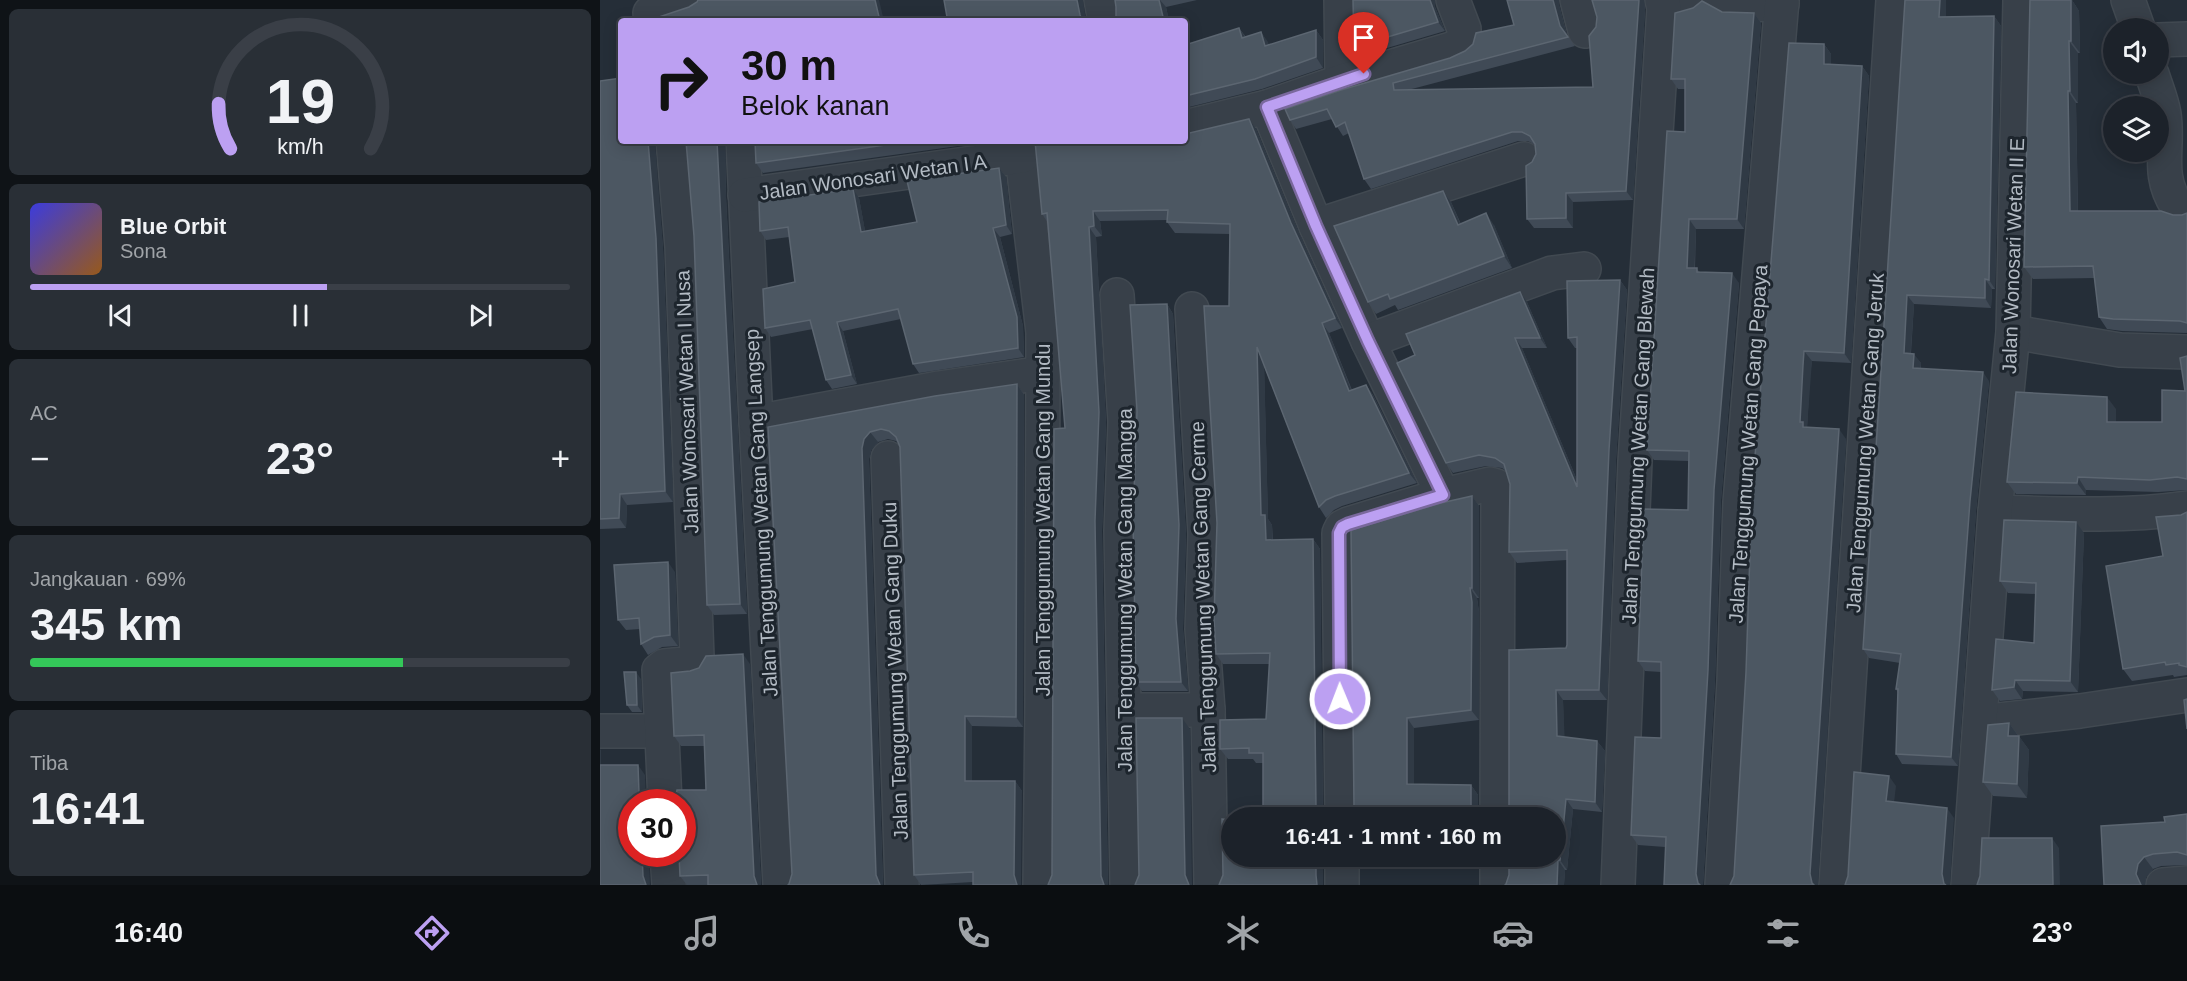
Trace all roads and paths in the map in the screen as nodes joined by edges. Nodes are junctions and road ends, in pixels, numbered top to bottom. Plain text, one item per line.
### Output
1 (690, 0) edge
2 (1101, 0) edge
3 (1341, 0) edge
4 (1454, 0) edge
5 (1577, 0) edge
6 (1695, 0) edge
7 (1724, 0) edge
8 (1893, 0) edge
9 (2020, 0) edge
10 (2128, 0) edge
11 (1782, 2) edge
12 (1663, 4) edge
13 (649, 11) edge
14 (1104, 18) edge
15 (2134, 18) edge
16 (1585, 31) dead end
17 (2187, 39) edge
18 (2169, 40) edge
19 (1342, 81) junction
20 (2158, 84) edge
21 (1267, 107) junction
22 (2175, 115) edge
23 (1188, 126) edge
24 (673, 144) edge
25 (744, 144) edge
26 (1022, 148) edge
27 (1524, 159) dead end
28 (746, 195) junction
29 (2187, 209) edge
30 (1316, 226) junction
31 (1584, 269) dead end
32 (1117, 295) dead end
33 (1192, 309) dead end
34 (2013, 332) junction
35 (1368, 341) junction
36 (2187, 352) edge
37 (1043, 374) junction
38 (756, 422) junction
39 (888, 458) dead end
40 (1443, 495) junction
41 (2187, 508) edge
42 (1995, 512) junction
43 (2187, 695) edge
44 (1125, 710) junction
45 (1208, 710) junction
46 (1980, 722) junction
47 (600, 731) edge
48 (662, 731) junction
49 (664, 789) edge
50 (1342, 807) edge
51 (1497, 807) edge
52 (668, 867) edge
53 (1342, 867) edge
54 (1497, 867) edge
55 (2187, 883) edge
56 (669, 885) edge
57 (780, 885) edge
58 (902, 885) edge
59 (1040, 885) edge
60 (1127, 885) edge
61 (1211, 885) edge
62 (1342, 885) edge
63 (1497, 885) edge
64 (1618, 885) edge
65 (1722, 885) edge
66 (1836, 885) edge
67 (1968, 885) edge
68 (2163, 885) edge

1 - 13 street
2 - 14 street
3 - 19 street
4 - 19 street
5 - 16 street
6 - 12 street
7 - 11 street
8 - 66 street, Jalan Tenggumung Wetan Gang Jeruk
9 - 34 street, Jalan Wonosari Wetan II E
10 - 15 street
11 - 65 street, Jalan Tenggumung Wetan Gang Pepaya
12 - 64 street, Jalan Tenggumung Wetan Gang Blewah
17 - 18 street
19 - 21 street
20 - 22 street
21 - 23 street
21 - 30 street
22 - 29 street
24 - 48 street, Jalan Wonosari Wetan I Nusa
25 - 28 street, Jalan Tenggumung Wetan Gang Langsep
26 - 28 street, Jalan Wonosari Wetan I A
26 - 37 street, Jalan Tenggumung Wetan Gang Mundu
27 - 30 street
28 - 38 street, Jalan Tenggumung Wetan Gang Langsep
30 - 35 street
31 - 35 street
32 - 44 street, Jalan Tenggumung Wetan Gang Mangga
33 - 45 street, Jalan Tenggumung Wetan Gang Cerme
34 - 36 street
34 - 42 street, Jalan Wonosari Wetan II E
35 - 40 street
37 - 38 street
37 - 59 street, Jalan Tenggumung Wetan Gang Mundu
38 - 57 street, Jalan Tenggumung Wetan Gang Langsep
39 - 58 street, Jalan Tenggumung Wetan Gang Duku
40 - 50 street
40 - 51 street
41 - 42 street
42 - 46 street, Jalan Wonosari Wetan II E
43 - 46 street
44 - 45 street
44 - 60 street, Jalan Tenggumung Wetan Gang Mangga
45 - 61 street, Jalan Tenggumung Wetan Gang Cerme
46 - 67 street, Jalan Wonosari Wetan II E
47 - 48 street
48 - 49 street
52 - 56 street
53 - 62 street
54 - 63 street
55 - 68 street

